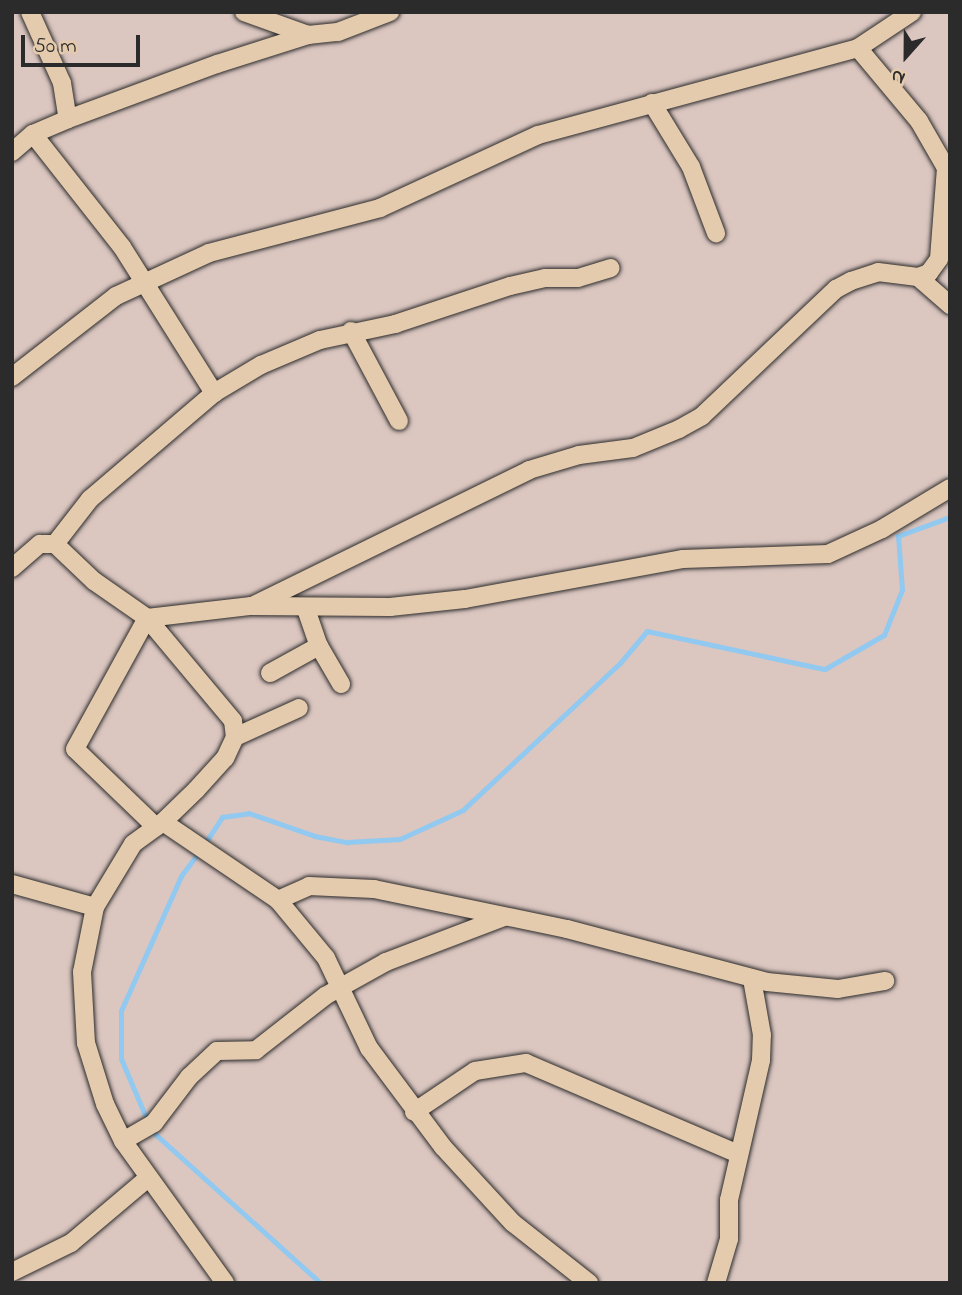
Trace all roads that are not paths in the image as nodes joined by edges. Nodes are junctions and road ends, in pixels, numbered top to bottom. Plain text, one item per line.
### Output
1 (30, 12) edge
2 (244, 12) edge
3 (390, 12) edge
4 (912, 12) edge
5 (307, 35) junction
6 (858, 48) junction
7 (652, 103) junction
8 (68, 119) junction
9 (33, 134) junction
10 (12, 152) edge
11 (716, 233) dead end
12 (611, 268) dead end
13 (918, 277) junction
14 (142, 282) junction
15 (950, 305) edge
16 (351, 331) junction
17 (12, 377) edge
18 (214, 393) junction
19 (400, 421) dead end
20 (950, 488) edge
21 (55, 544) junction
22 (12, 568) edge
23 (251, 606) junction
24 (306, 609) junction
25 (147, 618) junction
26 (319, 646) junction
27 (270, 673) dead end
28 (341, 684) dead end
29 (299, 708) dead end
30 (235, 737) junction
31 (159, 824) junction
32 (12, 884) edge
33 (278, 900) junction
34 (95, 907) junction
35 (504, 917) junction
36 (752, 979) junction
37 (885, 981) dead end
38 (343, 987) junction
39 (414, 1112) junction
40 (139, 1132) junction
41 (738, 1154) junction
42 (148, 1178) junction
43 (12, 1272) edge
44 (225, 1283) edge
45 (589, 1283) edge
46 (716, 1283) edge

1 - 8 street
2 - 5 street
3 - 5 street
4 - 6 street
5 - 8 street
6 - 7 street
6 - 13 street
7 - 11 street
7 - 14 street
8 - 9 street
9 - 10 street
9 - 14 street
12 - 16 street
13 - 15 street
13 - 23 street
14 - 17 street
14 - 18 street
16 - 18 street
16 - 19 street
18 - 21 street
20 - 24 street
21 - 22 street
21 - 25 street
23 - 24 street
23 - 25 street
24 - 26 street
25 - 30 street
25 - 31 street
26 - 27 street
26 - 28 street
29 - 30 street
30 - 31 street
31 - 33 street
31 - 34 street
32 - 34 street
33 - 35 street
33 - 38 street
34 - 40 street
35 - 36 street
35 - 38 street
36 - 37 street
36 - 41 street
38 - 39 street
38 - 40 street
39 - 41 street
39 - 45 street
40 - 42 street
41 - 46 street
42 - 43 street
42 - 44 street

